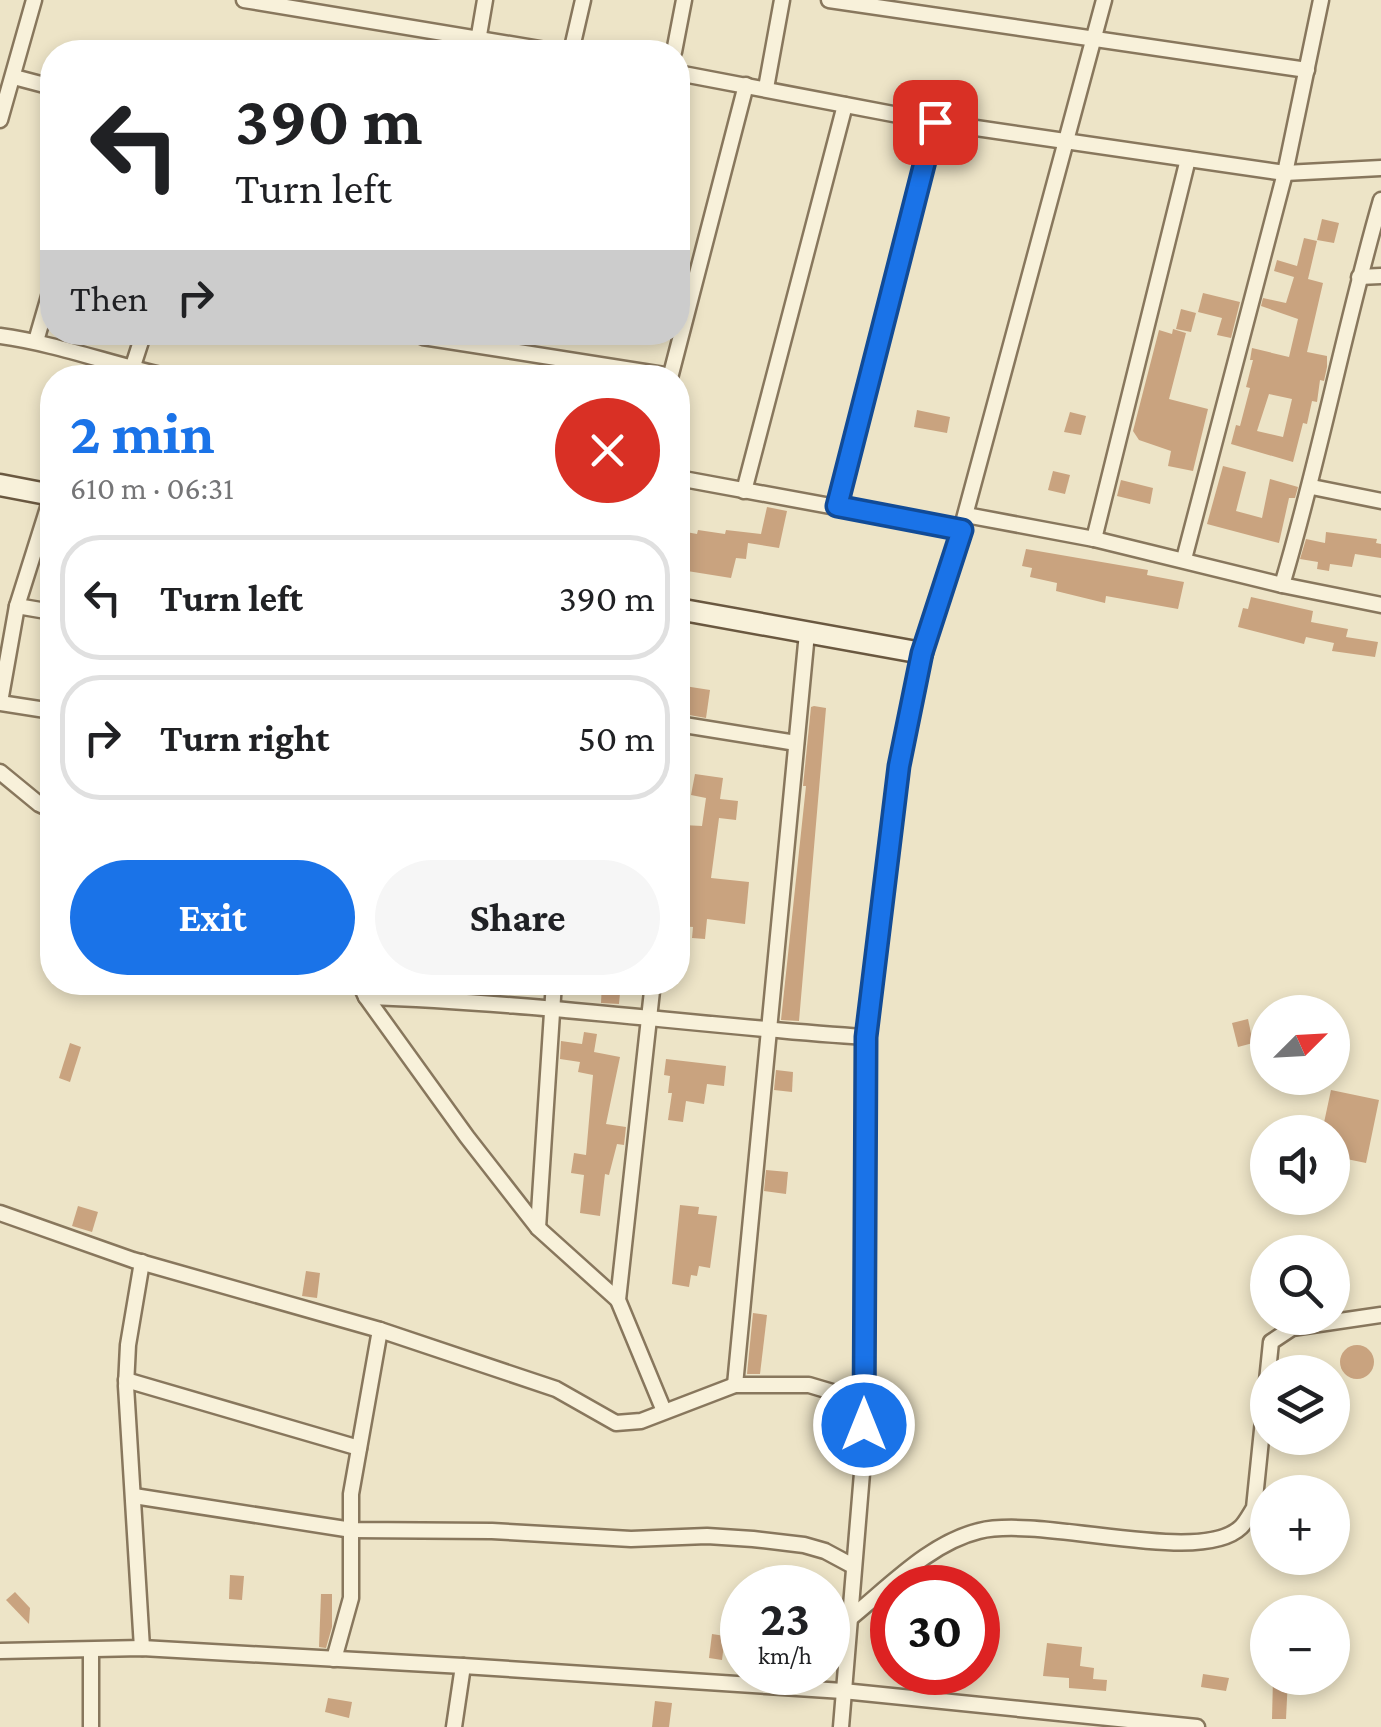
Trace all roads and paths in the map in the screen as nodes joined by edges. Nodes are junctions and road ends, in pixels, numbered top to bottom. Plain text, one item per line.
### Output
1 (34, 0) edge
2 (244, 0) edge
3 (485, 0) edge
4 (583, 0) edge
5 (684, 0) edge
6 (782, 0) edge
7 (829, 0) edge
8 (1104, 0) edge
9 (1322, 0) edge
10 (264, 2) edge
11 (473, 40) edge
12 (478, 40) edge
13 (574, 40) edge
14 (676, 40) edge
15 (1093, 40) junction
16 (1307, 70) junction
17 (690, 75) edge
18 (14, 76) junction
19 (40, 84) edge
20 (746, 85) junction
21 (766, 88) junction
22 (846, 105) junction
23 (0, 120) edge
24 (935, 122) junction
25 (1064, 140) junction
26 (1188, 159) junction
27 (1381, 168) edge
28 (1285, 173) junction
29 (1381, 200) edge
30 (1359, 276) junction
31 (1381, 276) edge
32 (690, 299) edge
33 (40, 326) edge
34 (0, 336) edge
35 (36, 340) junction
36 (40, 341) edge
37 (53, 345) edge
38 (474, 345) edge
39 (119, 365) edge
40 (600, 365) edge
41 (690, 480) edge
42 (0, 485) edge
43 (1312, 486) junction
44 (744, 491) junction
45 (40, 493) edge
46 (1381, 501) edge
47 (837, 506) junction
48 (964, 523) junction
49 (40, 533) edge
50 (1094, 539) junction
51 (1184, 559) junction
52 (1282, 585) junction
53 (1381, 605) edge
54 (17, 606) junction
55 (40, 610) edge
56 (690, 611) edge
57 (807, 633) junction
58 (922, 653) junction
59 (0, 702) edge
60 (40, 709) edge
61 (690, 726) edge
62 (796, 742) junction
63 (0, 772) edge
64 (40, 804) edge
65 (366, 995) edge
66 (410, 995) edge
67 (459, 995) edge
68 (553, 995) edge
69 (651, 995) edge
70 (458, 1000) junction
71 (552, 1006) junction
72 (649, 1019) junction
73 (769, 1031) junction
74 (866, 1037) junction
75 (0, 1213) edge
76 (538, 1228) junction
77 (142, 1262) junction
78 (618, 1300) junction
79 (1381, 1315) edge
80 (380, 1330) junction
81 (126, 1380) junction
82 (735, 1385) junction
83 (864, 1401) junction
84 (664, 1411) junction
85 (359, 1448) junction
86 (134, 1496) junction
87 (352, 1530) junction
88 (853, 1566) junction
89 (850, 1598) edge
90 (850, 1618) edge
91 (142, 1648) junction
92 (0, 1651) edge
93 (91, 1651) junction
94 (334, 1659) junction
95 (463, 1666) junction
96 (720, 1683) edge
97 (850, 1692) edge
98 (843, 1695) edge
99 (1112, 1722) edge
100 (91, 1727) edge
101 (454, 1727) edge
102 (840, 1727) edge
103 (1197, 1727) edge

1 - 18 street
2 - 10 street
3 - 12 street
4 - 13 street
5 - 14 street
6 - 21 street
7 - 15 street
8 - 15 street
9 - 16 street
10 - 11 street
15 - 16 street
15 - 25 street
16 - 28 street
17 - 20 street
18 - 19 street
18 - 23 street
20 - 21 street
20 - 32 street
21 - 22 street
22 - 24 street
22 - 44 street
24 - 25 street
24 - 47 street
25 - 26 street
25 - 48 street
26 - 28 street
26 - 50 street
27 - 28 street
28 - 51 street
29 - 30 street
30 - 31 street
30 - 43 street
33 - 35 street
34 - 35 street
35 - 36 street
37 - 39 street
38 - 40 street
41 - 44 street
42 - 45 street
43 - 46 street
43 - 52 street
44 - 47 street
47 - 48 street
48 - 50 street
48 - 58 street
49 - 54 street
50 - 51 street
51 - 52 street
52 - 53 street
54 - 55 street
54 - 59 street
56 - 57 street
57 - 58 street
57 - 62 street
58 - 74 street
59 - 60 street
61 - 62 street
62 - 73 street
63 - 64 street
65 - 76 street
66 - 70 street
67 - 70 street
68 - 71 street
69 - 72 street
70 - 71 street
71 - 72 street
71 - 76 street
72 - 73 street
72 - 78 street
73 - 74 street
73 - 82 street
74 - 83 street
75 - 77 street
76 - 78 street
77 - 80 street
77 - 81 street
78 - 84 street
79 - 90 street
80 - 84 street
80 - 85 street
81 - 85 street
81 - 86 street
82 - 83 street
82 - 84 street
83 - 88 street
85 - 87 street
86 - 87 street
86 - 91 street
87 - 88 street
87 - 94 street
88 - 89 street
91 - 93 street
91 - 94 street
92 - 93 street
93 - 100 street
94 - 95 street
95 - 96 street
95 - 101 street
97 - 99 street
98 - 102 street
99 - 103 street

